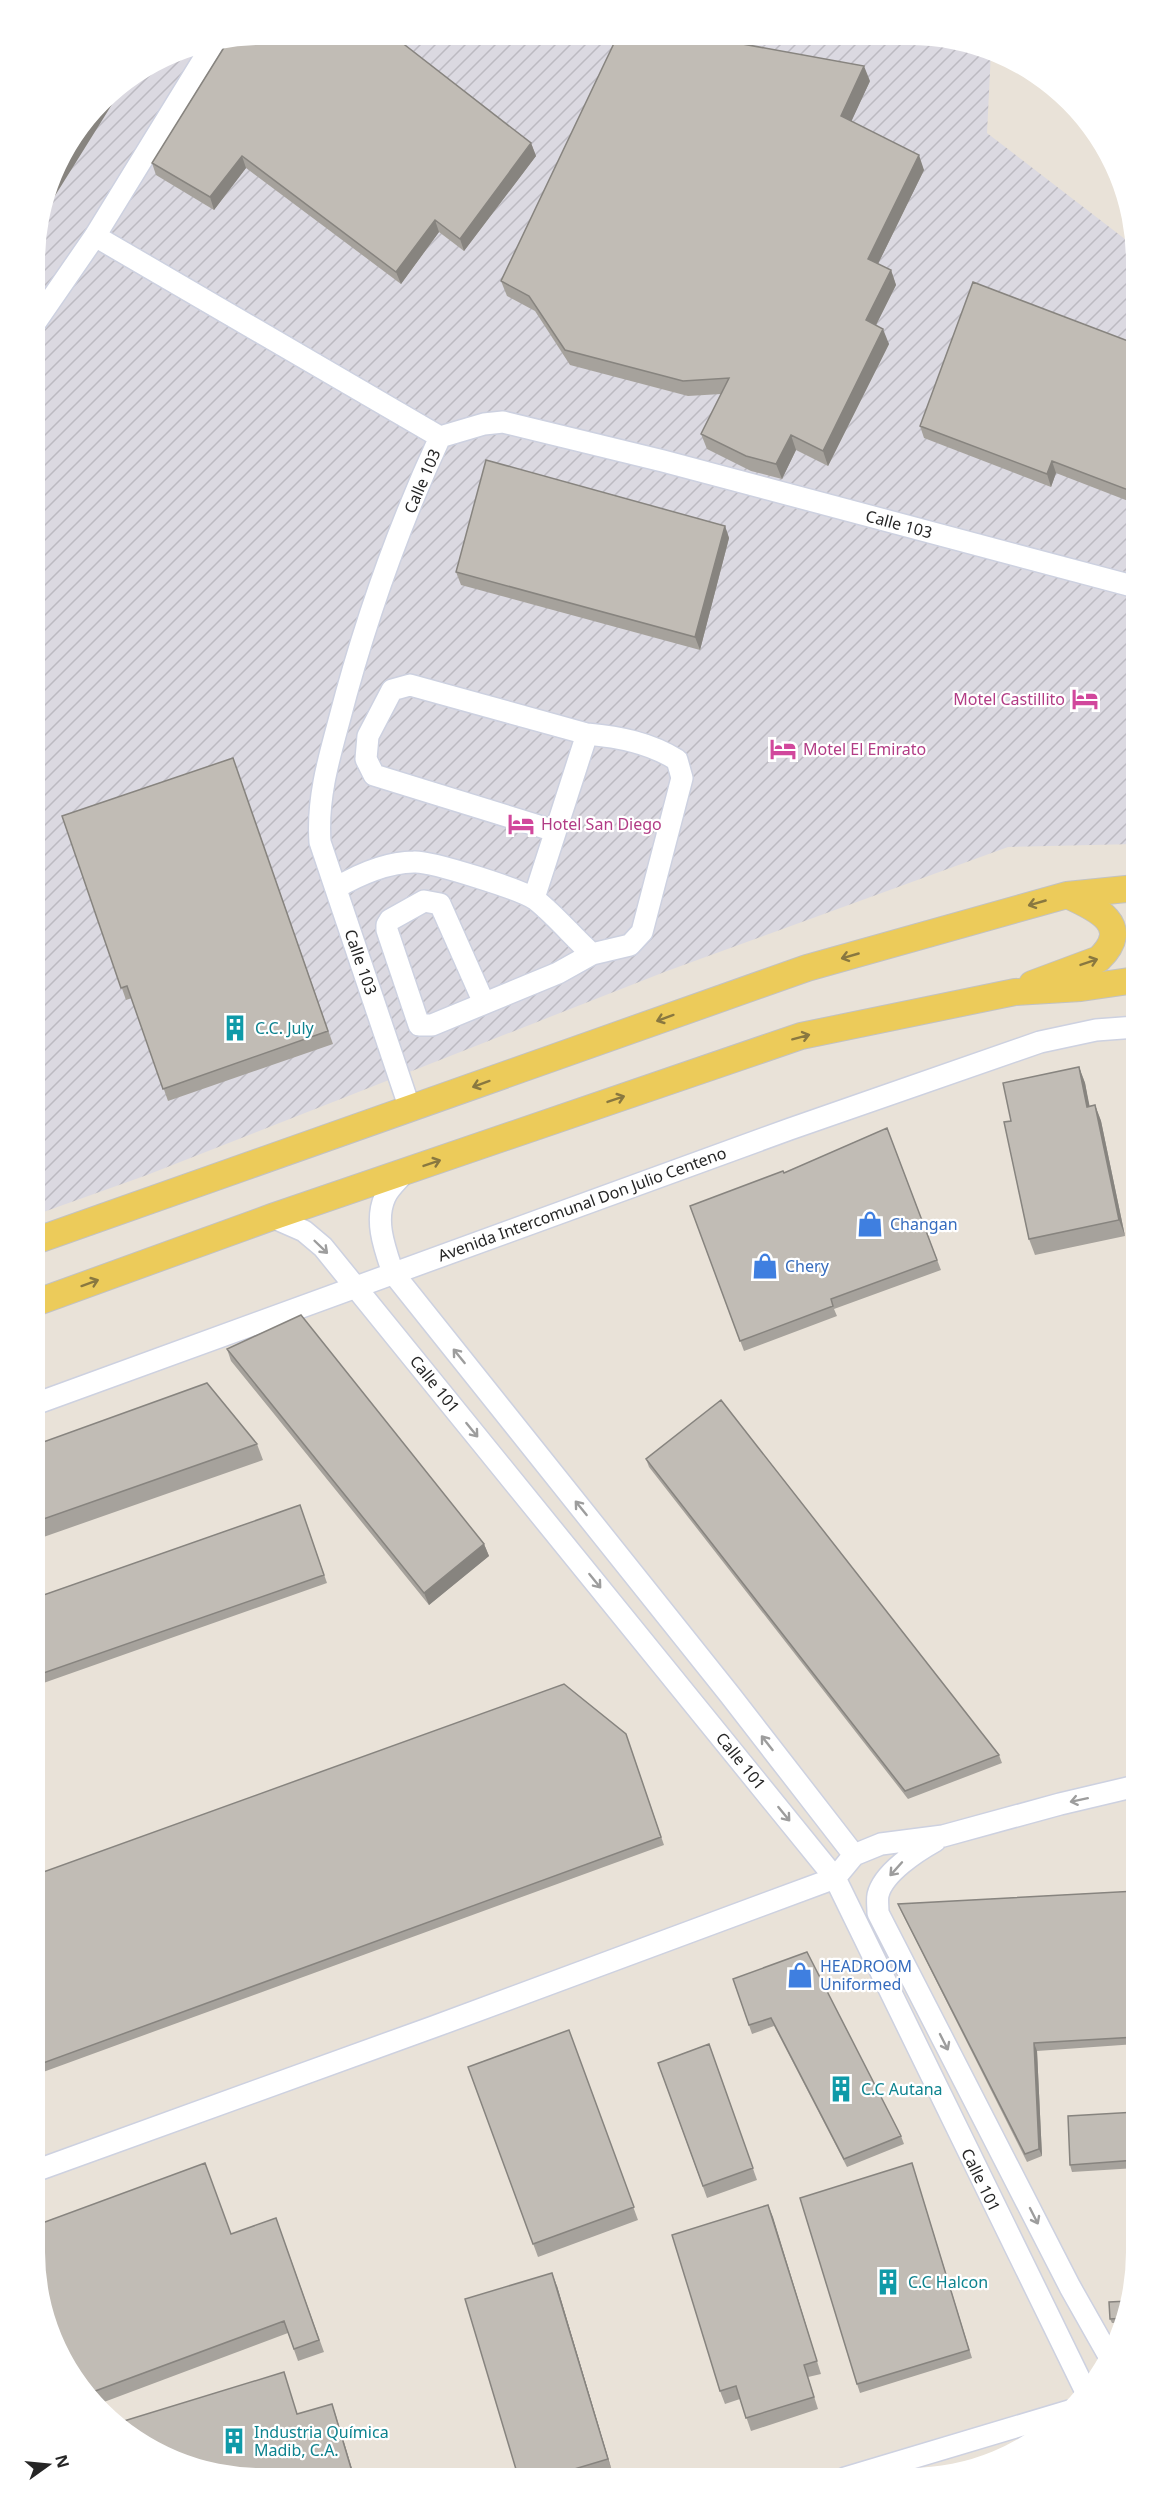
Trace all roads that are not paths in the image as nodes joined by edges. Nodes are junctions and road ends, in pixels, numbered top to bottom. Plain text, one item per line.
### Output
1 (209, 51) edge
2 (95, 237) junction
3 (45, 305) edge
4 (440, 438) junction
5 (1126, 584) edge
6 (587, 735) junction
7 (555, 831) junction
8 (336, 888) junction
9 (1126, 889) edge
10 (1067, 895) junction
11 (534, 898) junction
12 (592, 954) junction
13 (1126, 981) edge
14 (1015, 992) junction
15 (484, 1003) junction
16 (1126, 1028) edge
17 (410, 1109) junction
18 (403, 1174) junction
19 (272, 1217) junction
20 (45, 1237) edge
21 (393, 1273) junction
22 (356, 1287) junction
23 (45, 1299) edge
24 (45, 1400) edge
25 (1126, 1788) edge
26 (944, 1836) junction
27 (854, 1856) junction
28 (836, 1878) junction
29 (45, 2167) edge
30 (1063, 2273) junction
31 (1034, 2289) junction
32 (1104, 2348) edge
33 (1081, 2383) edge
34 (1048, 2417) edge
35 (878, 2468) edge

1 - 2 street
2 - 3 street
2 - 4 street
4 - 5 street, Calle 103
4 - 8 street, Calle 103
6 - 7 street
6 - 7 street
6 - 12 street
7 - 11 street
8 - 11 street
8 - 17 street, Calle 103
9 - 10 main road
14 -> 10 main road
10 -> 17 main road
11 - 12 street
12 - 15 street
13 - 14 main road
18 -> 14 main road
15 - 15 street
16 - 21 street, Avenida Intercomunal Don Julio Centeno
17 - 20 main road
18 - 19 main road
18 - 21 street, Calle 101
19 -> 22 street, Calle 101
23 -> 19 main road
21 - 22 street, Avenida Intercomunal Don Julio Centeno
27 -> 21 street, Calle 101
22 - 24 street, Avenida Intercomunal Don Julio Centeno
22 -> 28 street, Calle 101
25 -> 26 street
26 - 27 street
26 -> 30 street
27 - 28 street
28 - 29 street
28 - 31 street, Calle 101
30 - 31 street
30 - 32 street
31 - 33 street, Calle 101
34 - 35 street

